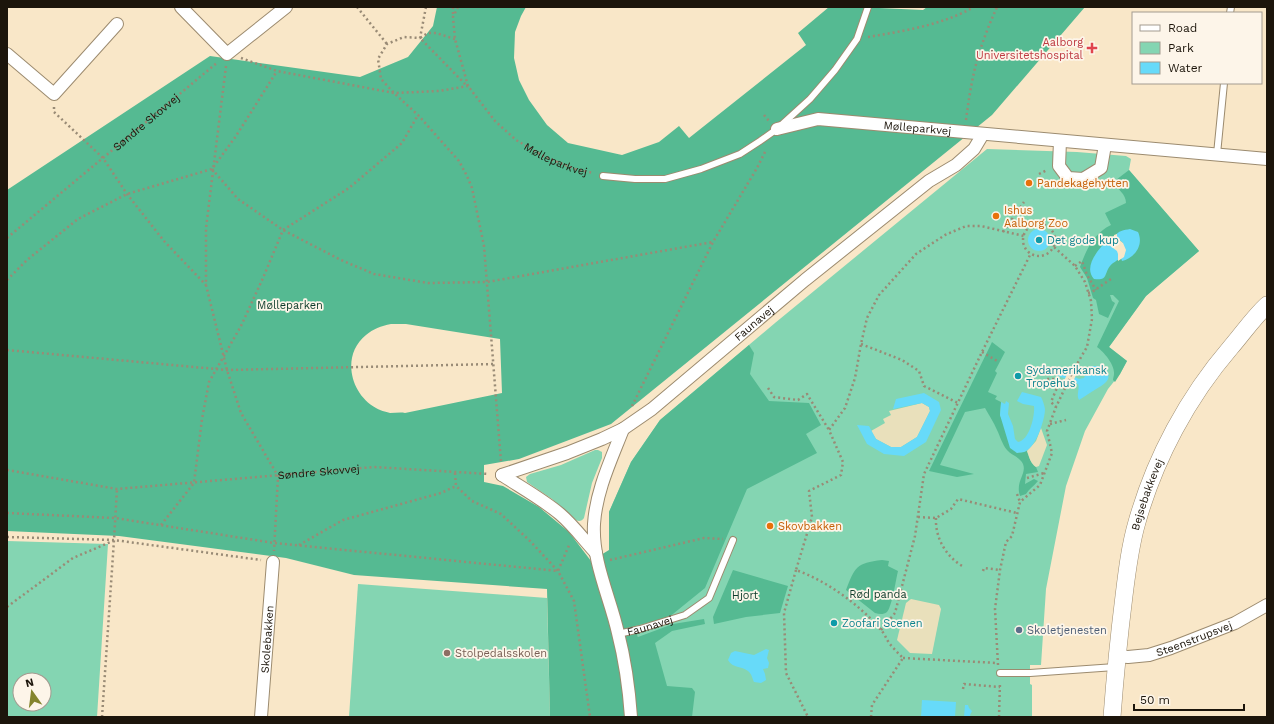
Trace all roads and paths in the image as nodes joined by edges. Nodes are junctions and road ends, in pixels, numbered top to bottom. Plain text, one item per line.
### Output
1 (181, 7) edge
2 (286, 7) edge
3 (357, 7) edge
4 (426, 7) edge
5 (453, 7) edge
6 (458, 7) edge
7 (868, 7) edge
8 (974, 7) edge
9 (997, 7) edge
10 (453, 17) junction
11 (117, 24) dead end
12 (420, 38) junction
13 (455, 39) junction
14 (857, 39) junction
15 (387, 44) junction
16 (7, 54) edge
17 (227, 54) junction
18 (277, 71) junction
19 (1224, 84) edge
20 (468, 86) junction
21 (394, 93) junction
22 (54, 94) junction
23 (418, 115) junction
24 (776, 129) junction
25 (963, 132) junction
26 (982, 134) junction
27 (1060, 141) junction
28 (1105, 145) junction
29 (1217, 154) junction
30 (103, 158) junction
31 (1267, 158) edge
32 (212, 169) junction
33 (603, 176) joint
34 (127, 194) junction
35 (1024, 202) dead end
36 (283, 230) junction
37 (1003, 232) junction
38 (1024, 236) junction
39 (7, 238) edge
40 (713, 242) junction
41 (1054, 247) junction
42 (1031, 253) junction
43 (1075, 266) junction
44 (1111, 279) dead end
45 (7, 280) edge
46 (487, 282) junction
47 (206, 284) junction
48 (1096, 290) junction
49 (1088, 293) junction
50 (1266, 308) edge
51 (861, 344) junction
52 (7, 350) edge
53 (982, 352) junction
54 (224, 358) junction
55 (999, 362) dead end
56 (494, 364) junction
57 (216, 369) junction
58 (227, 370) junction
59 (1042, 384) dead end
60 (768, 388) dead end
61 (958, 403) junction
62 (1056, 407) junction
63 (1066, 420) dead end
64 (1050, 424) junction
65 (623, 429) junction
66 (829, 430) junction
67 (7, 470) edge
68 (455, 473) junction
69 (1044, 473) junction
70 (502, 475) junction
71 (278, 476) junction
72 (1027, 478) dead end
73 (194, 482) junction
74 (456, 486) junction
75 (117, 489) junction
76 (1017, 494) dead end
77 (1020, 502) junction
78 (7, 513) edge
79 (1017, 513) junction
80 (918, 517) junction
81 (115, 518) junction
82 (936, 518) junction
83 (161, 525) junction
84 (576, 530) junction
85 (7, 537) edge
86 (114, 540) junction
87 (733, 540) joint
88 (274, 543) junction
89 (299, 545) junction
90 (597, 559) junction
91 (273, 562) junction
92 (962, 566) dead end
93 (796, 570) junction
94 (1000, 570) junction
95 (558, 571) junction
96 (982, 571) dead end
97 (1267, 605) edge
98 (7, 607) edge
99 (881, 630) junction
100 (618, 634) junction
101 (903, 658) junction
102 (1116, 661) junction
103 (998, 663) junction
104 (1000, 673) junction
105 (1000, 687) junction
106 (963, 689) dead end
107 (102, 717) edge
108 (261, 717) edge
109 (590, 717) edge
110 (631, 717) edge
111 (808, 717) edge
112 (871, 717) edge
113 (999, 717) edge
114 (1112, 717) edge

1 - 17 street
2 - 17 street
3 - 15 path
4 - 12 path
5 - 10 path, Mølleparkvej
6 - 10 path
7 - 14 lane, Mølleparkvej
8 - 14 path
9 - 25 path
10 - 13 path, Mølleparkvej
11 - 22 street
12 - 13 path
12 - 15 path
12 - 20 path
13 - 20 path, Mølleparkvej
14 - 24 lane, Mølleparkvej
15 - 21 path
16 - 22 street
17 - 18 path
17 - 30 path, Søndre Skovvej
17 - 32 path
18 - 21 path
18 - 32 path
19 - 29 lane
20 - 21 path
20 - 33 path, Mølleparkvej
21 - 23 path
22 - 30 path
23 - 36 path
23 - 46 path
24 - 25 street, Mølleparkvej
24 - 33 lane, Mølleparkvej
24 - 40 path
25 - 26 street, Mølleparkvej
26 - 27 street, Mølleparkvej
26 - 65 street, Faunavej
27 - 28 street, Mølleparkvej
27 - 28 street
28 - 29 street, Mølleparkvej
29 - 31 street, Mølleparkvej
30 - 34 path
30 - 39 path, Søndre Skovvej
32 - 34 path
32 - 36 path
32 - 47 path
34 - 45 path
34 - 47 path
35 - 37 path
36 - 46 path
36 - 54 path
37 - 38 path
37 - 51 path
38 - 41 path
38 - 42 path
40 - 46 path
40 - 65 path
41 - 42 path
41 - 43 path
42 - 53 path
43 - 48 path
43 - 49 path
44 - 48 path
46 - 56 path
47 - 54 path
48 - 49 path
49 - 62 path
50 - 102 street, Bejsebakkevej
51 - 61 path
51 - 66 path
52 - 57 path
53 - 55 path
53 - 61 path
54 - 57 path
54 - 58 path
56 - 58 path
56 - 70 path
57 - 58 path
57 - 73 path
58 - 71 path
59 - 62 path
60 - 66 path
61 - 80 path
62 - 64 path
63 - 64 path
64 - 69 path
65 - 70 street
65 - 90 street, Faunavej
66 - 93 path
67 - 75 path, Søndre Skovvej
68 - 70 path, Søndre Skovvej
68 - 71 path, Søndre Skovvej
68 - 74 path
69 - 72 path
69 - 77 path
70 - 84 street, Faunavej
71 - 73 path, Søndre Skovvej
71 - 88 path
73 - 75 path, Søndre Skovvej
73 - 83 path
74 - 89 path
74 - 95 path
75 - 81 path
76 - 77 path
77 - 79 path
78 - 81 path
79 - 82 path
79 - 94 path
80 - 82 path
80 - 99 path
81 - 83 path
81 - 86 path
82 - 92 path
83 - 88 path
84 - 90 street, Faunavej
84 - 95 path
85 - 86 path
86 - 91 path
86 - 98 path
86 - 107 path
87 - 90 path
87 - 100 lane, Faunavej
88 - 89 path
88 - 91 path
89 - 95 path
90 - 100 street, Faunavej
91 - 108 street, Skolebakken
93 - 99 path
93 - 111 path
94 - 96 path
94 - 103 path
95 - 109 path
97 - 102 street, Steenstrupsvej
99 - 101 path
100 - 110 street, Faunavej
101 - 103 path
101 - 112 path
102 - 104 lane
102 - 114 street, Bejsebakkevej
103 - 104 path
104 - 105 path
105 - 106 path
105 - 113 path

